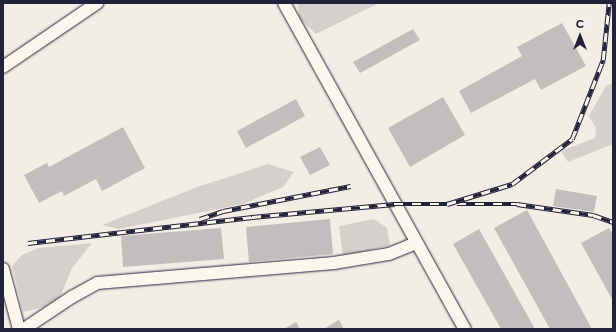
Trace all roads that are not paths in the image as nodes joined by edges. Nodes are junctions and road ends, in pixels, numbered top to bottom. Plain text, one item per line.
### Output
1 (96, 3) edge
2 (284, 3) edge
3 (3, 67) edge
4 (416, 244) junction
5 (3, 269) edge
6 (19, 329) edge
7 (24, 329) edge
8 (465, 329) edge

1 - 3 lane
2 - 4 lane
4 - 7 lane
4 - 8 lane
5 - 6 lane

